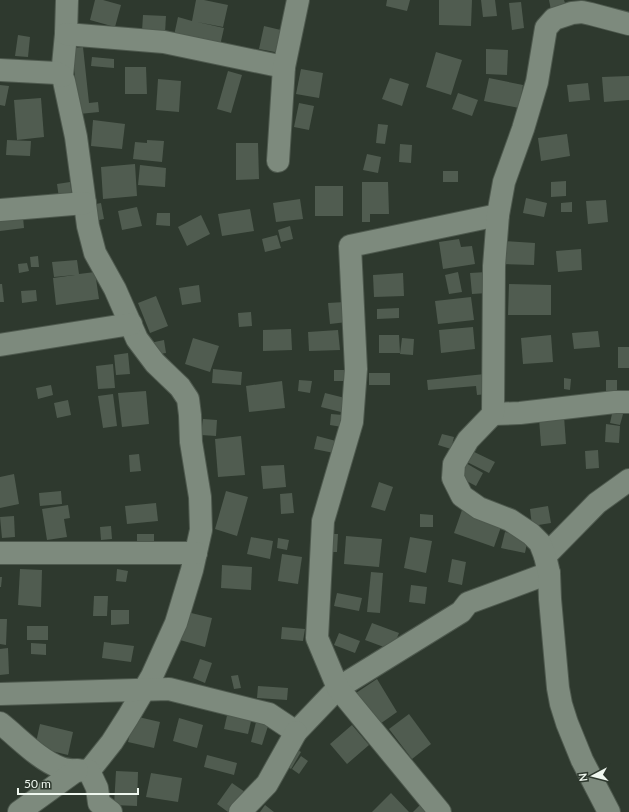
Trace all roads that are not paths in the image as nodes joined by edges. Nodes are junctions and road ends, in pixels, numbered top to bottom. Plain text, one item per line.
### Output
1 (67, 0) edge
2 (298, 0) edge
3 (629, 24) edge
4 (66, 34) junction
5 (284, 68) junction
6 (0, 70) edge
7 (62, 76) junction
8 (278, 161) dead end
9 (85, 203) junction
10 (0, 210) edge
11 (498, 215) junction
12 (131, 324) junction
13 (0, 344) edge
14 (629, 402) edge
15 (493, 414) junction
16 (629, 480) edge
17 (0, 553) edge
18 (196, 553) junction
19 (547, 565) junction
20 (338, 688) junction
21 (144, 690) junction
22 (0, 694) edge
23 (0, 723) edge
24 (296, 732) junction
25 (83, 770) junction
26 (19, 812) edge
27 (111, 812) edge
28 (240, 812) edge
29 (440, 812) edge
30 (608, 812) edge

1 - 4 street
2 - 5 street
3 - 11 street
4 - 5 street
4 - 7 street
5 - 8 street
6 - 7 street
7 - 9 street
9 - 10 street
9 - 12 street
11 - 15 street
11 - 20 street
12 - 13 street
12 - 18 street
14 - 15 street
15 - 19 street
16 - 19 street
17 - 18 street
18 - 21 street
19 - 20 street
19 - 30 street
20 - 24 street
20 - 29 street
21 - 22 street
21 - 24 street
21 - 25 street
23 - 25 street
24 - 28 street
25 - 26 street
25 - 27 street

